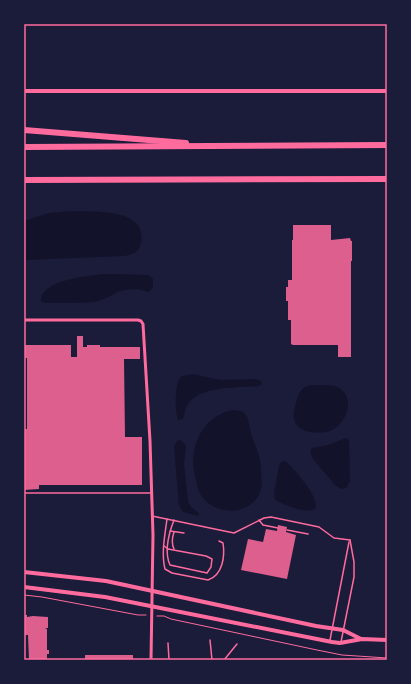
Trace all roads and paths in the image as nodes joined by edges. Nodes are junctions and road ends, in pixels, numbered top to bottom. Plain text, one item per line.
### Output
1 (24, 91) edge
2 (387, 91) edge
3 (24, 130) edge
4 (387, 145) edge
5 (221, 146) junction
6 (24, 147) edge
7 (387, 179) edge
8 (24, 180) edge
9 (53, 180) junction
10 (24, 184) edge
11 (24, 320) edge
12 (24, 493) edge
13 (151, 493) junction
14 (152, 516) junction
15 (167, 519) junction
16 (174, 520) junction
17 (259, 520) junction
18 (278, 528) dead end
19 (287, 530) dead end
20 (170, 531) junction
21 (174, 532) junction
22 (184, 533) dead end
23 (308, 534) dead end
24 (350, 540) junction
25 (219, 541) dead end
26 (164, 546) junction
27 (168, 549) junction
28 (175, 550) junction
29 (24, 572) edge
30 (24, 587) edge
31 (151, 590) junction
32 (24, 595) edge
33 (151, 606) junction
34 (138, 615) dead end
35 (164, 616) dead end
36 (332, 628) junction
37 (343, 630) junction
38 (362, 639) junction
39 (210, 640) dead end
40 (387, 640) edge
41 (330, 642) junction
42 (168, 643) dead end
43 (340, 643) junction
44 (237, 644) dead end
45 (387, 658) edge
46 (151, 660) edge
47 (169, 660) edge
48 (212, 660) edge
49 (224, 660) edge

1 - 2 street
3 - 5 highway
4 - 5 highway
5 - 6 highway
7 - 9 highway
8 - 9 highway
9 - 10 highway
11 - 13 street
12 - 13 lane
13 - 14 street
14 - 15 lane
14 - 31 street
15 - 16 lane
15 - 26 lane
16 - 17 lane
16 - 20 lane
17 - 18 lane
17 - 24 lane
19 - 23 lane
20 - 21 lane
20 - 27 lane
21 - 22 lane
21 - 28 lane
24 - 36 lane
24 - 37 lane
25 - 26 lane
26 - 27 lane
27 - 28 lane
27 - 28 lane
29 - 31 street
30 - 33 street
31 - 33 street
31 - 36 street
32 - 34 path
33 - 41 street
33 - 46 street
35 - 45 path
36 - 37 street
36 - 41 lane
37 - 38 street
37 - 43 lane
38 - 40 street
38 - 43 street
39 - 48 lane
41 - 43 street
42 - 47 lane
44 - 49 lane

